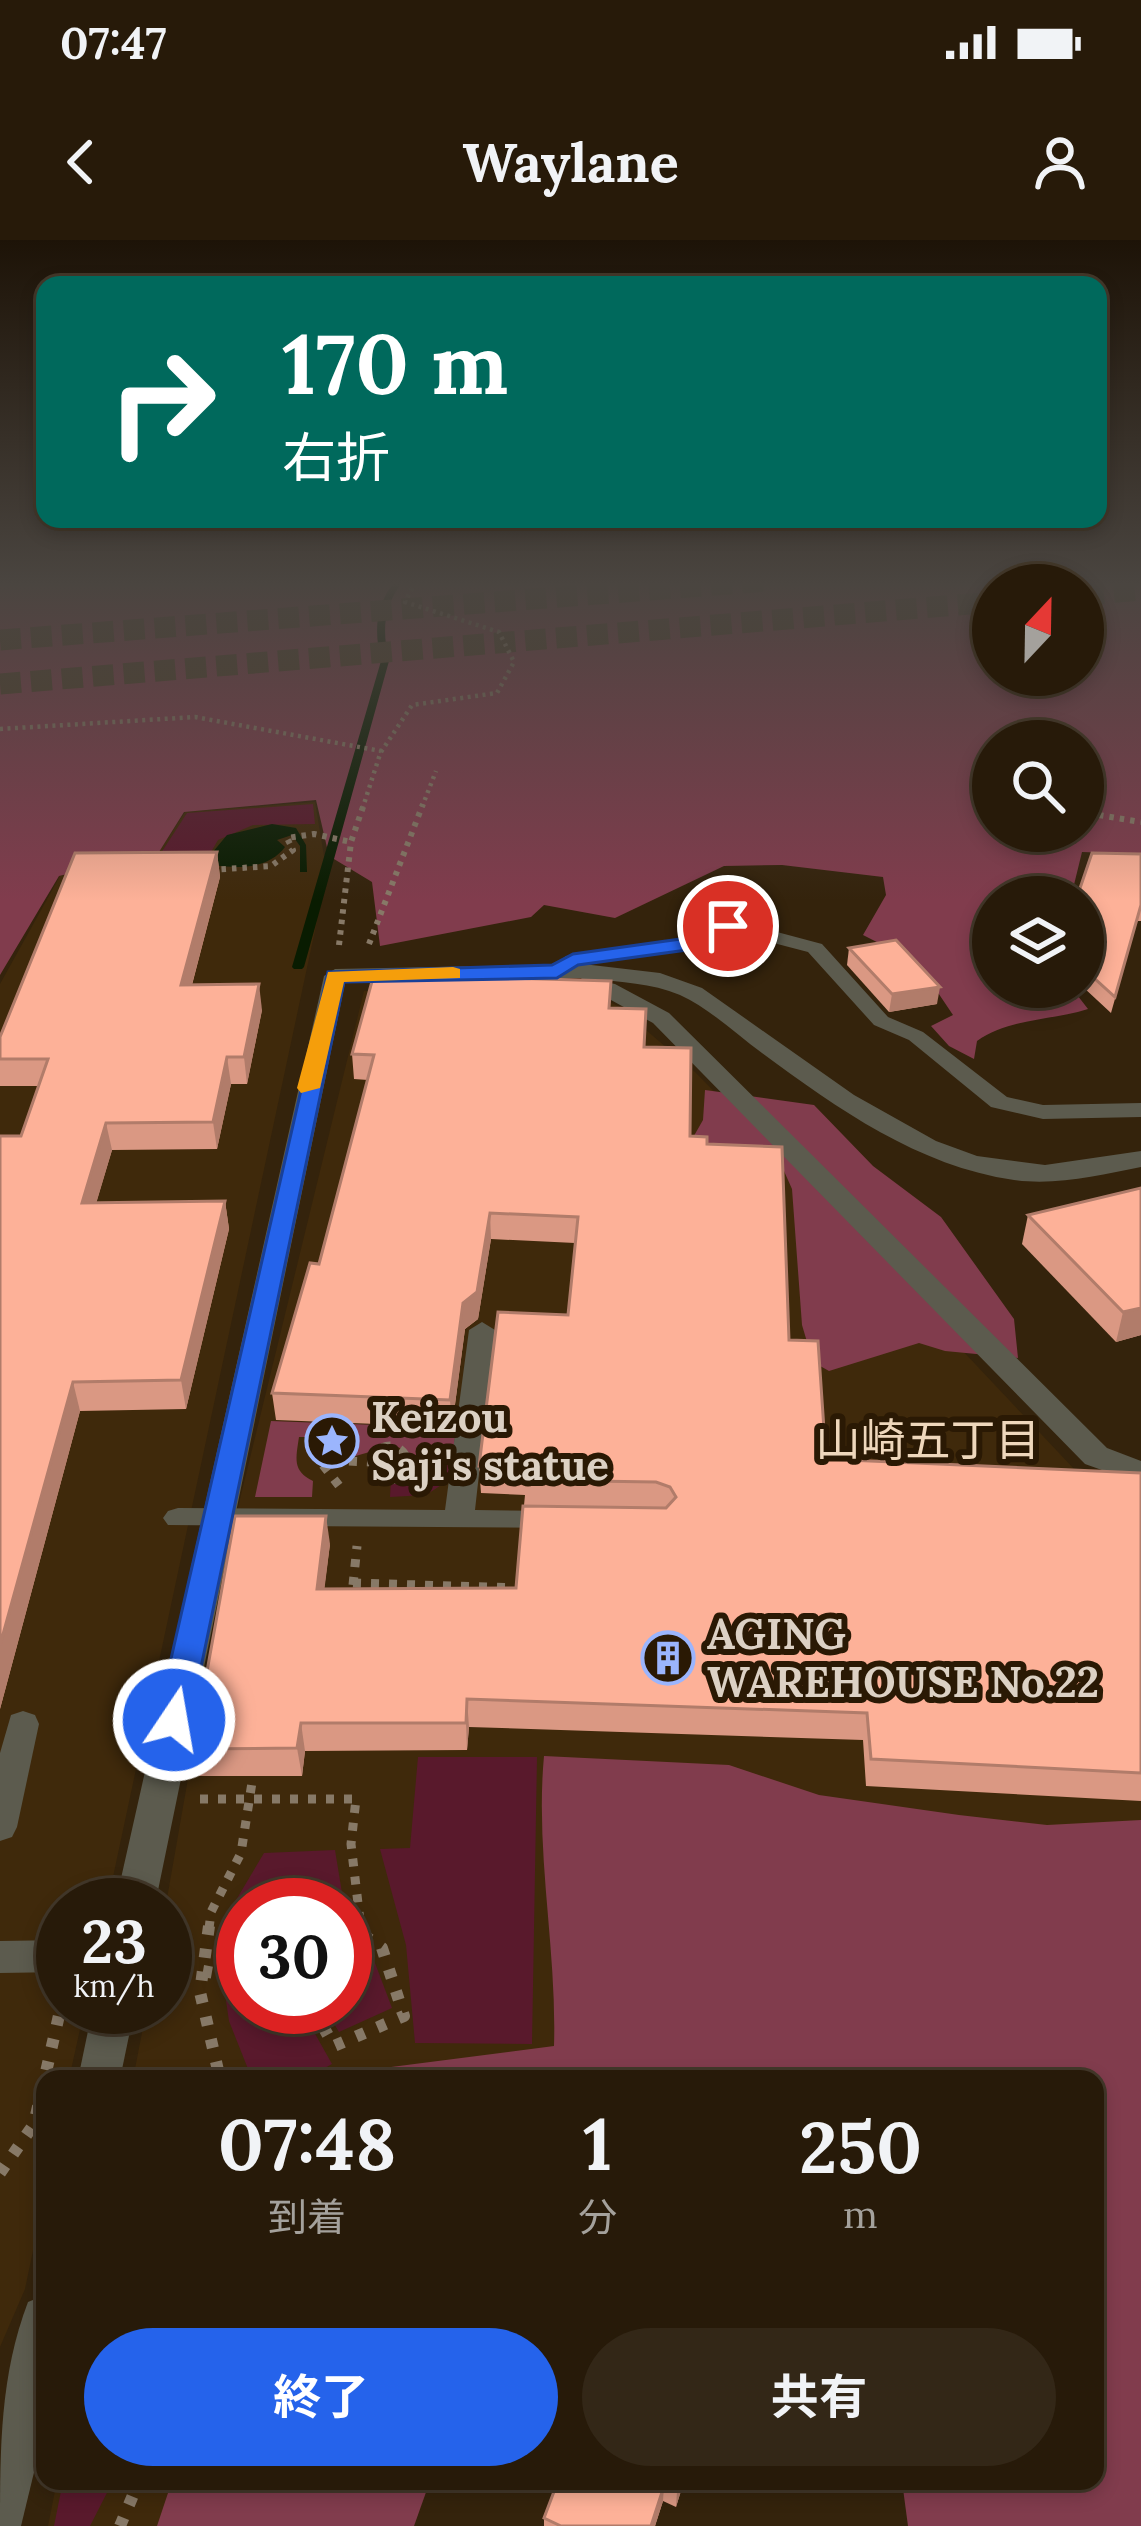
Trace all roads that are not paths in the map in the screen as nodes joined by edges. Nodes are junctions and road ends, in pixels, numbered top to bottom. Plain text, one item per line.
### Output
1 (557, 971) junction
2 (495, 974) junction
3 (1141, 1110) edge
4 (1141, 1159) edge
5 (482, 1330) dead end
6 (1141, 1473) edge
7 (178, 1518) dead end
8 (216, 1518) junction
9 (459, 1518) junction
10 (590, 1522) edge
11 (23, 1724) dead end
12 (0, 1827) edge
13 (141, 1878) edge
14 (36, 1956) edge
15 (0, 1957) edge
16 (108, 2034) edge
17 (101, 2070) edge
18 (36, 2358) edge
19 (0, 2516) edge

1 - 2 street
1 - 3 lane
1 - 4 street
2 - 6 street
2 - 8 street
5 - 9 lane
7 - 8 lane
8 - 9 lane
8 - 13 street
9 - 10 lane
11 - 12 lane
14 - 15 lane
16 - 17 street
18 - 19 street

